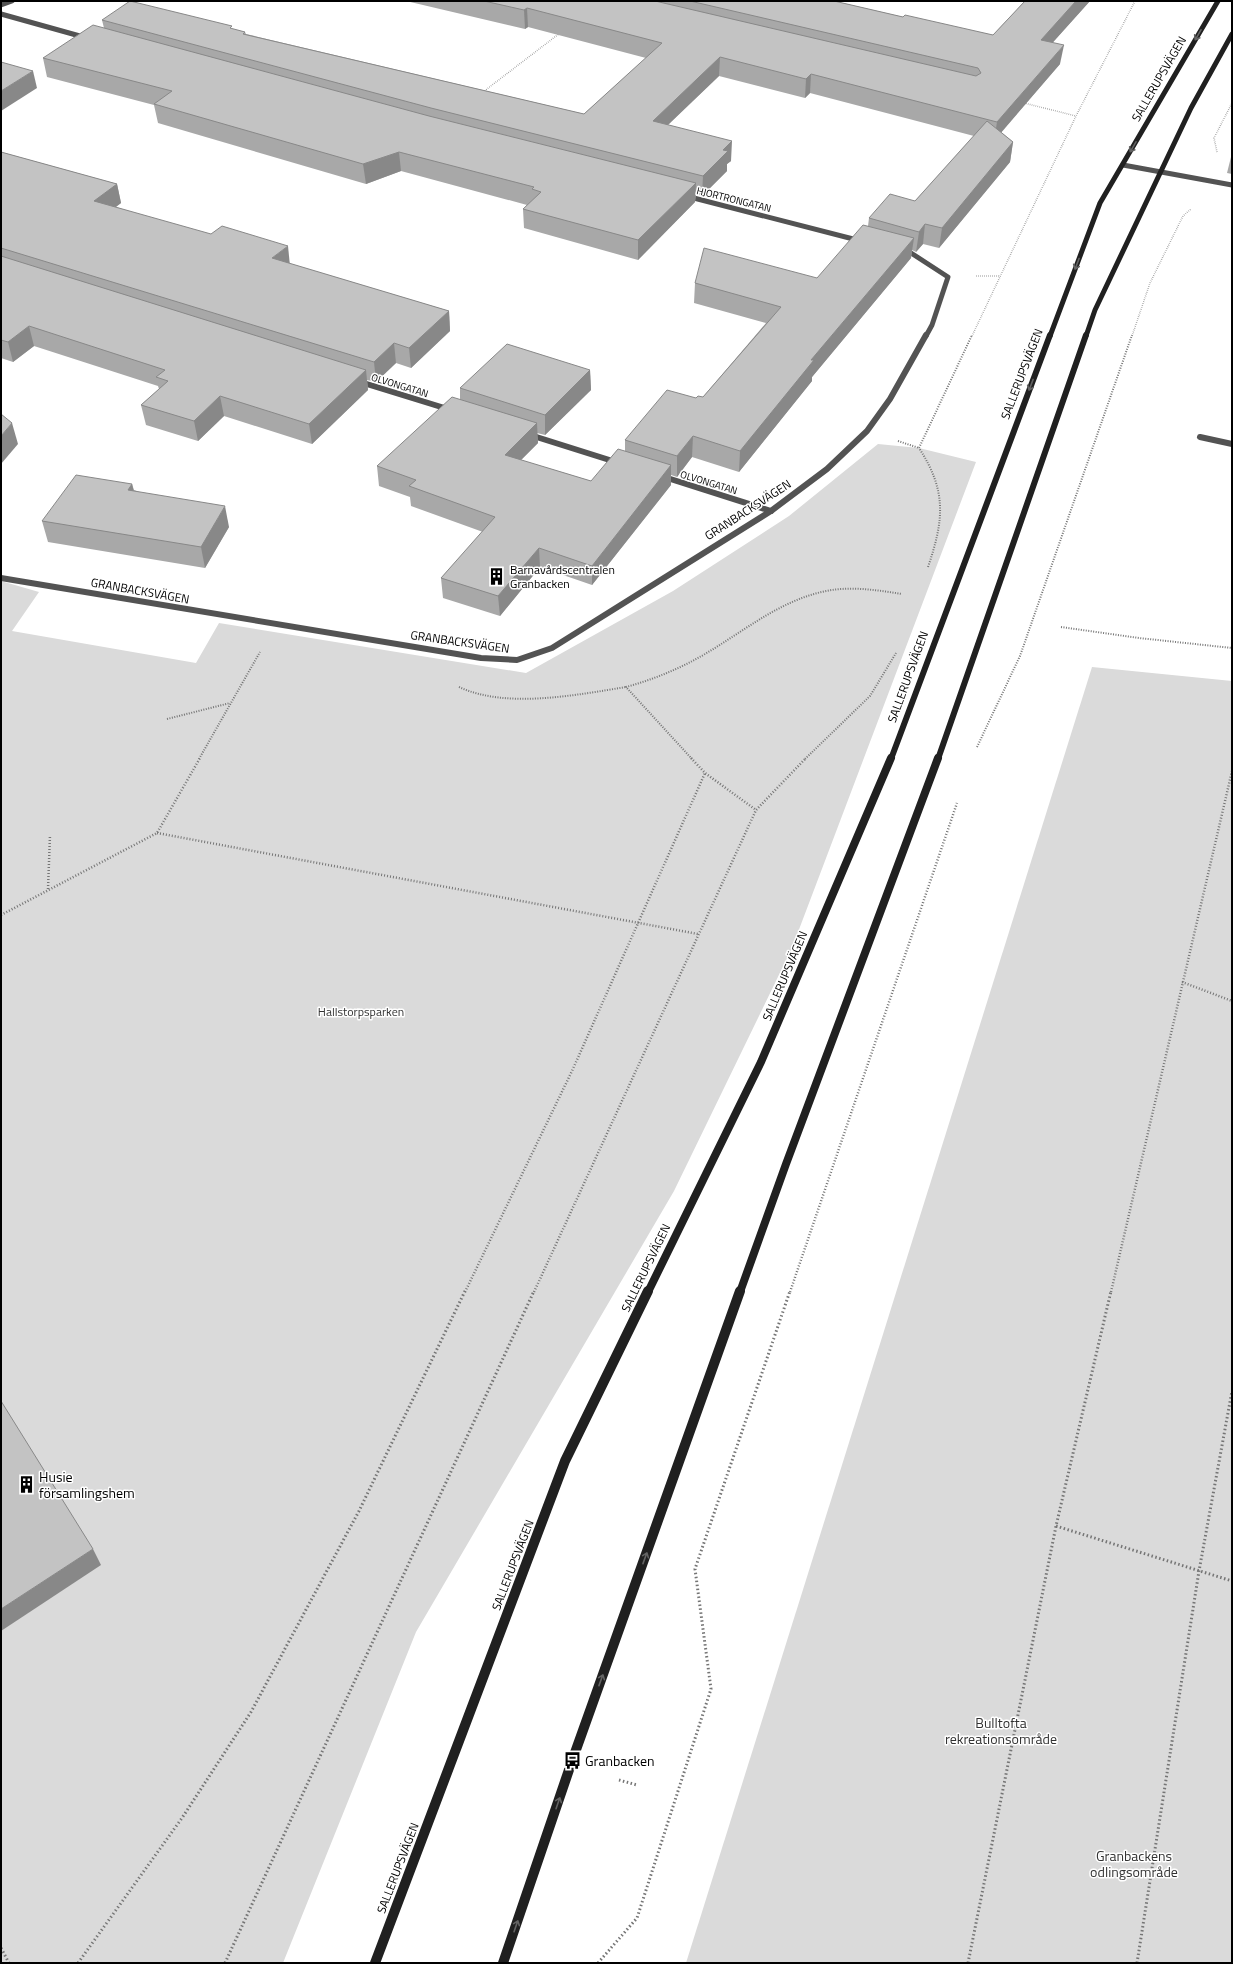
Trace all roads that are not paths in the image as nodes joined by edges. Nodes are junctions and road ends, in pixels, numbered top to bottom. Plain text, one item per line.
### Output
1 (12, 1) edge
2 (1218, 1) edge
3 (1, 5) edge
4 (1, 14) edge
5 (1232, 34) edge
6 (91, 40) edge
7 (1123, 165) junction
8 (1160, 172) junction
9 (1232, 185) edge
10 (678, 194) edge
11 (864, 242) edge
12 (895, 250) edge
13 (352, 379) edge
14 (458, 413) edge
15 (519, 432) edge
16 (1200, 437) dead end
17 (1232, 444) edge
18 (626, 465) edge
19 (656, 475) edge
20 (771, 510) junction
21 (1, 578) edge
22 (375, 1963) edge
23 (504, 1963) edge

1 - 3 street
2 -> 7 main road, SALLERUPSVÄGEN
4 - 6 street
5 - 8 main road
7 - 8 street
7 -> 22 main road, SALLERUPSVÄGEN
8 - 9 street
23 -> 8 main road
10 - 11 street, HJORTRONGATAN
12 - 20 street, GRANBACKSVÄGEN
13 - 14 street, OLVONGATAN
15 - 18 street
16 - 17 street
19 - 20 street, OLVONGATAN
20 - 21 street, GRANBACKSVÄGEN

